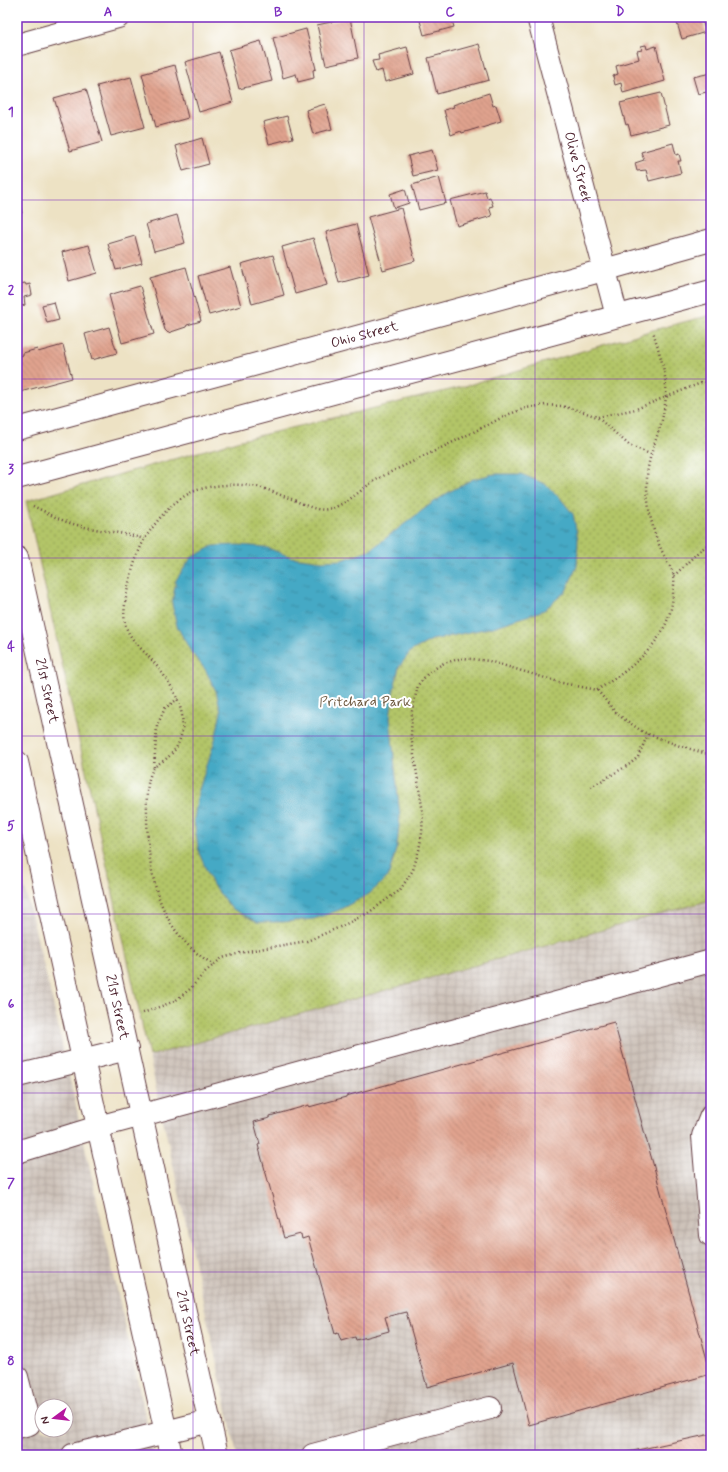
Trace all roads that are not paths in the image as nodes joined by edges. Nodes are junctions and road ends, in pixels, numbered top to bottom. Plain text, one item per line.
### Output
1 (118, 17) edge
2 (538, 17) edge
3 (17, 45) edge
4 (711, 240) edge
5 (604, 270) junction
6 (711, 290) edge
7 (617, 316) junction
8 (17, 429) edge
9 (17, 478) edge
10 (17, 558) edge
11 (17, 762) edge
12 (711, 961) edge
13 (127, 1049) junction
14 (83, 1060) junction
15 (17, 1076) edge
16 (142, 1116) junction
17 (711, 1116) edge
18 (98, 1127) junction
19 (17, 1152) edge
20 (711, 1235) edge
21 (17, 1377) edge
22 (490, 1408) dead end
23 (210, 1421) junction
24 (17, 1427) edge
25 (166, 1433) junction
26 (73, 1455) edge
27 (171, 1455) edge
28 (217, 1455) edge
29 (312, 1455) edge

1 - 3 street
2 - 5 street, Olive Street
4 - 5 street, Ohio Street
5 - 7 street, Olive Street
5 - 8 street, Ohio Street
6 - 7 street
7 - 9 street
10 - 13 street, 21st Street
11 - 14 street
12 - 16 street
13 - 14 street
13 - 16 street, 21st Street
14 - 15 street
14 - 18 street
16 - 18 street
16 - 23 street, 21st Street
17 - 20 street
18 - 19 street
18 - 25 street
21 - 24 street
22 - 29 street
23 - 25 street
23 - 28 street, 21st Street
25 - 26 street
25 - 27 street

